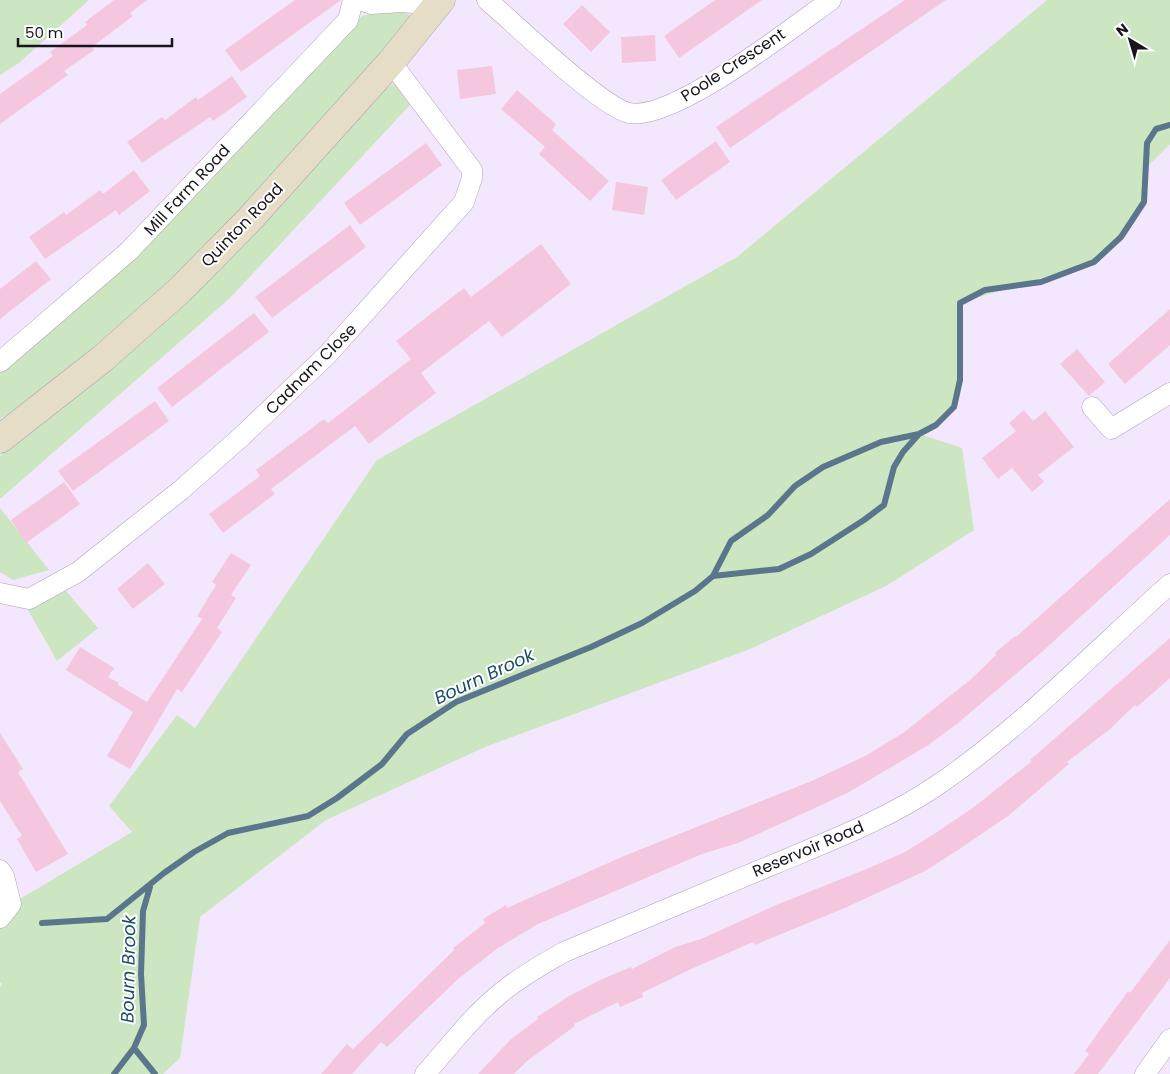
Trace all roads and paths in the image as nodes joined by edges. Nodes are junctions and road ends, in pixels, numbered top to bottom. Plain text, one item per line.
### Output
1 (353, 0) edge
2 (361, 0) edge
3 (487, 0) edge
4 (831, 0) edge
5 (439, 2) edge
6 (391, 62) junction
7 (0, 362) edge
8 (1170, 393) edge
9 (1092, 407) dead end
10 (6, 432) edge
11 (1170, 584) edge
12 (0, 592) edge
13 (0, 870) edge
14 (0, 918) edge
15 (1170, 1039) edge
16 (425, 1074) edge
17 (1144, 1074) edge

1 - 7 street, Mill Farm Road
2 - 5 street
3 - 4 street, Poole Crescent
5 - 6 street, Quinton Road
6 - 10 street, Quinton Road
6 - 12 street, Cadnam Close
8 - 9 street
11 - 16 street, Reservoir Road
13 - 14 street
15 - 17 street

